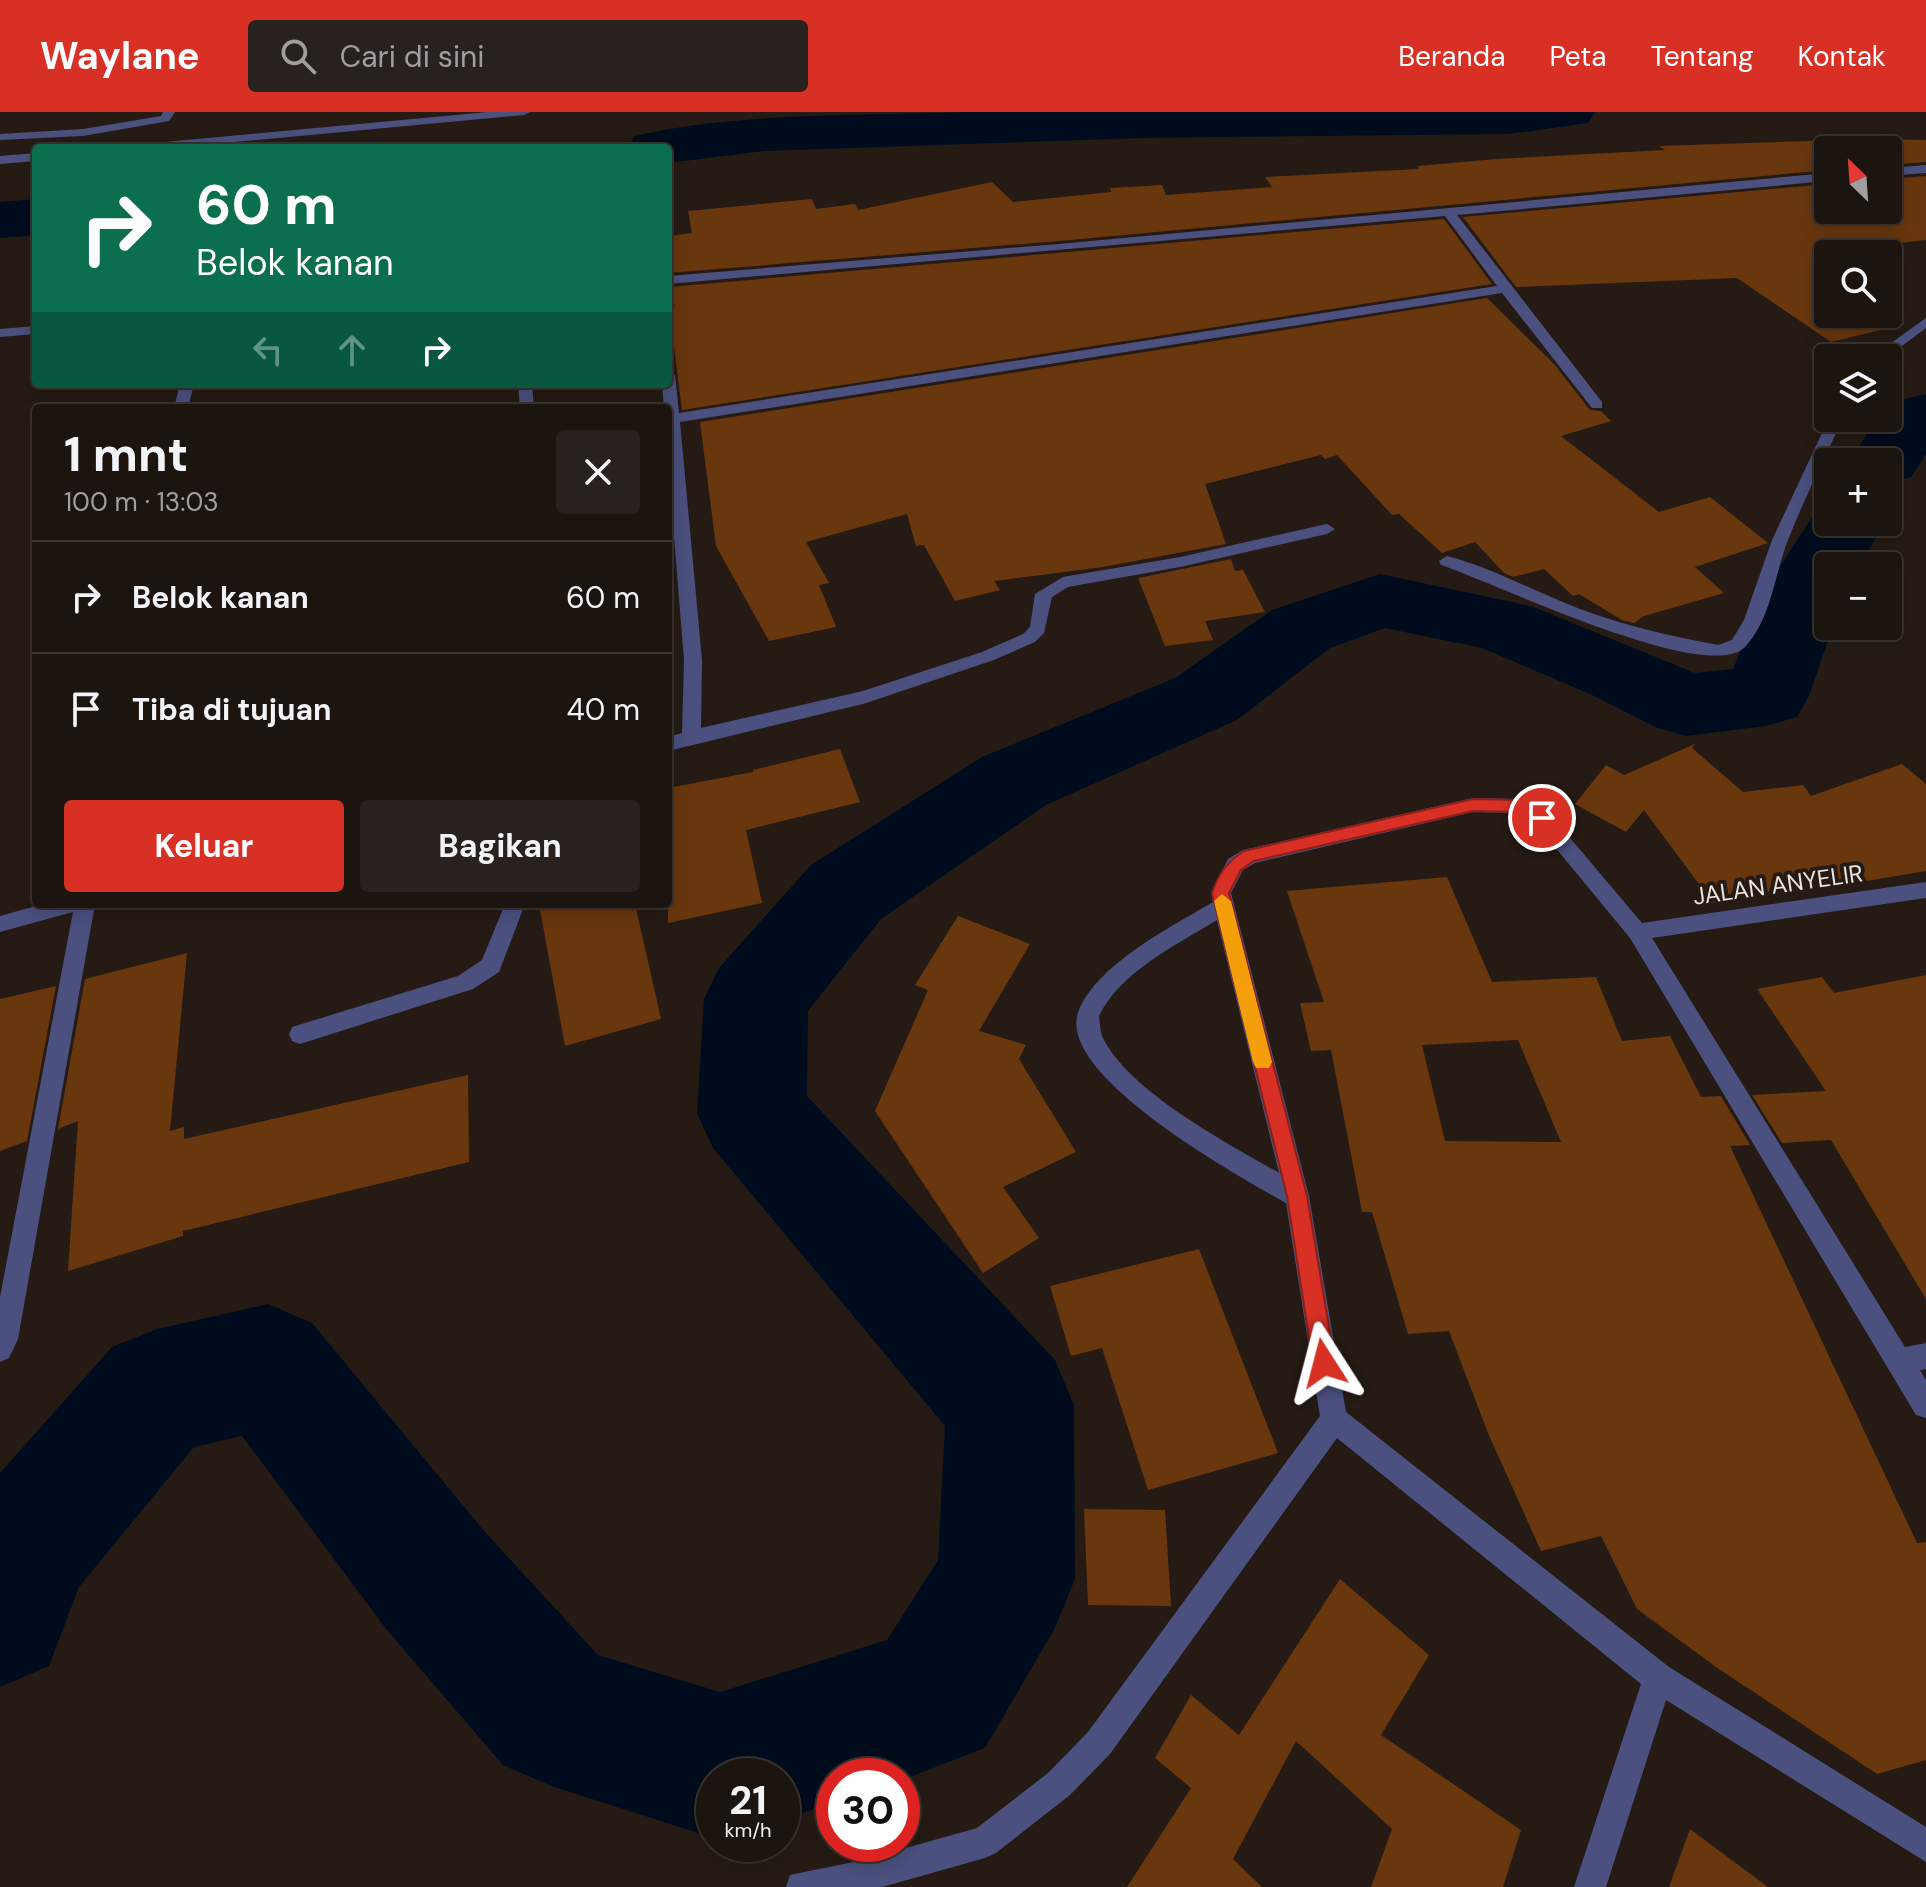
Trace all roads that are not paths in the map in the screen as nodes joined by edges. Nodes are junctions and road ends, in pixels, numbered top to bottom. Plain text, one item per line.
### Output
1 (169, 112) edge
2 (524, 112) edge
3 (0, 137) edge
4 (176, 144) edge
5 (32, 157) edge
6 (0, 160) edge
7 (1926, 169) edge
8 (1902, 171) edge
9 (1814, 178) edge
10 (1448, 212) junction
11 (672, 280) edge
12 (1504, 289) junction
13 (1926, 322) edge
14 (32, 330) edge
15 (0, 333) edge
16 (1896, 344) edge
17 (670, 388) edge
18 (1597, 405) dead end
19 (674, 418) junction
20 (1830, 432) edge
21 (1327, 529) dead end
22 (1447, 561) dead end
23 (691, 737) junction
24 (672, 743) edge
25 (1926, 890) edge
26 (1223, 906) junction
27 (58, 908) edge
28 (84, 908) edge
29 (513, 908) edge
30 (0, 924) edge
31 (1637, 932) junction
32 (300, 1034) dead end
33 (1297, 1196) junction
34 (0, 1349) edge
35 (1926, 1356) edge
36 (1899, 1361) junction
37 (1926, 1405) edge
38 (1334, 1419) junction
39 (1658, 1678) junction
40 (1926, 1846) edge
41 (802, 1887) edge
42 (1590, 1887) edge

1 - 3 street
2 - 4 street
5 - 6 street
7 - 8 street
9 - 10 street
10 - 11 street
10 - 12 street
12 - 18 street
12 - 19 street
13 - 16 street
14 - 15 street
17 - 19 street
19 - 23 street
20 - 22 street
21 - 23 street
23 - 24 street
25 - 31 street, JALAN ANYELIR
26 - 31 street
26 - 33 street
26 - 33 street
27 - 30 street
28 - 34 street
29 - 32 street
31 - 36 street
33 - 38 street
35 - 36 street
36 - 37 street
38 - 39 street
38 - 41 street
39 - 40 street
39 - 42 street

